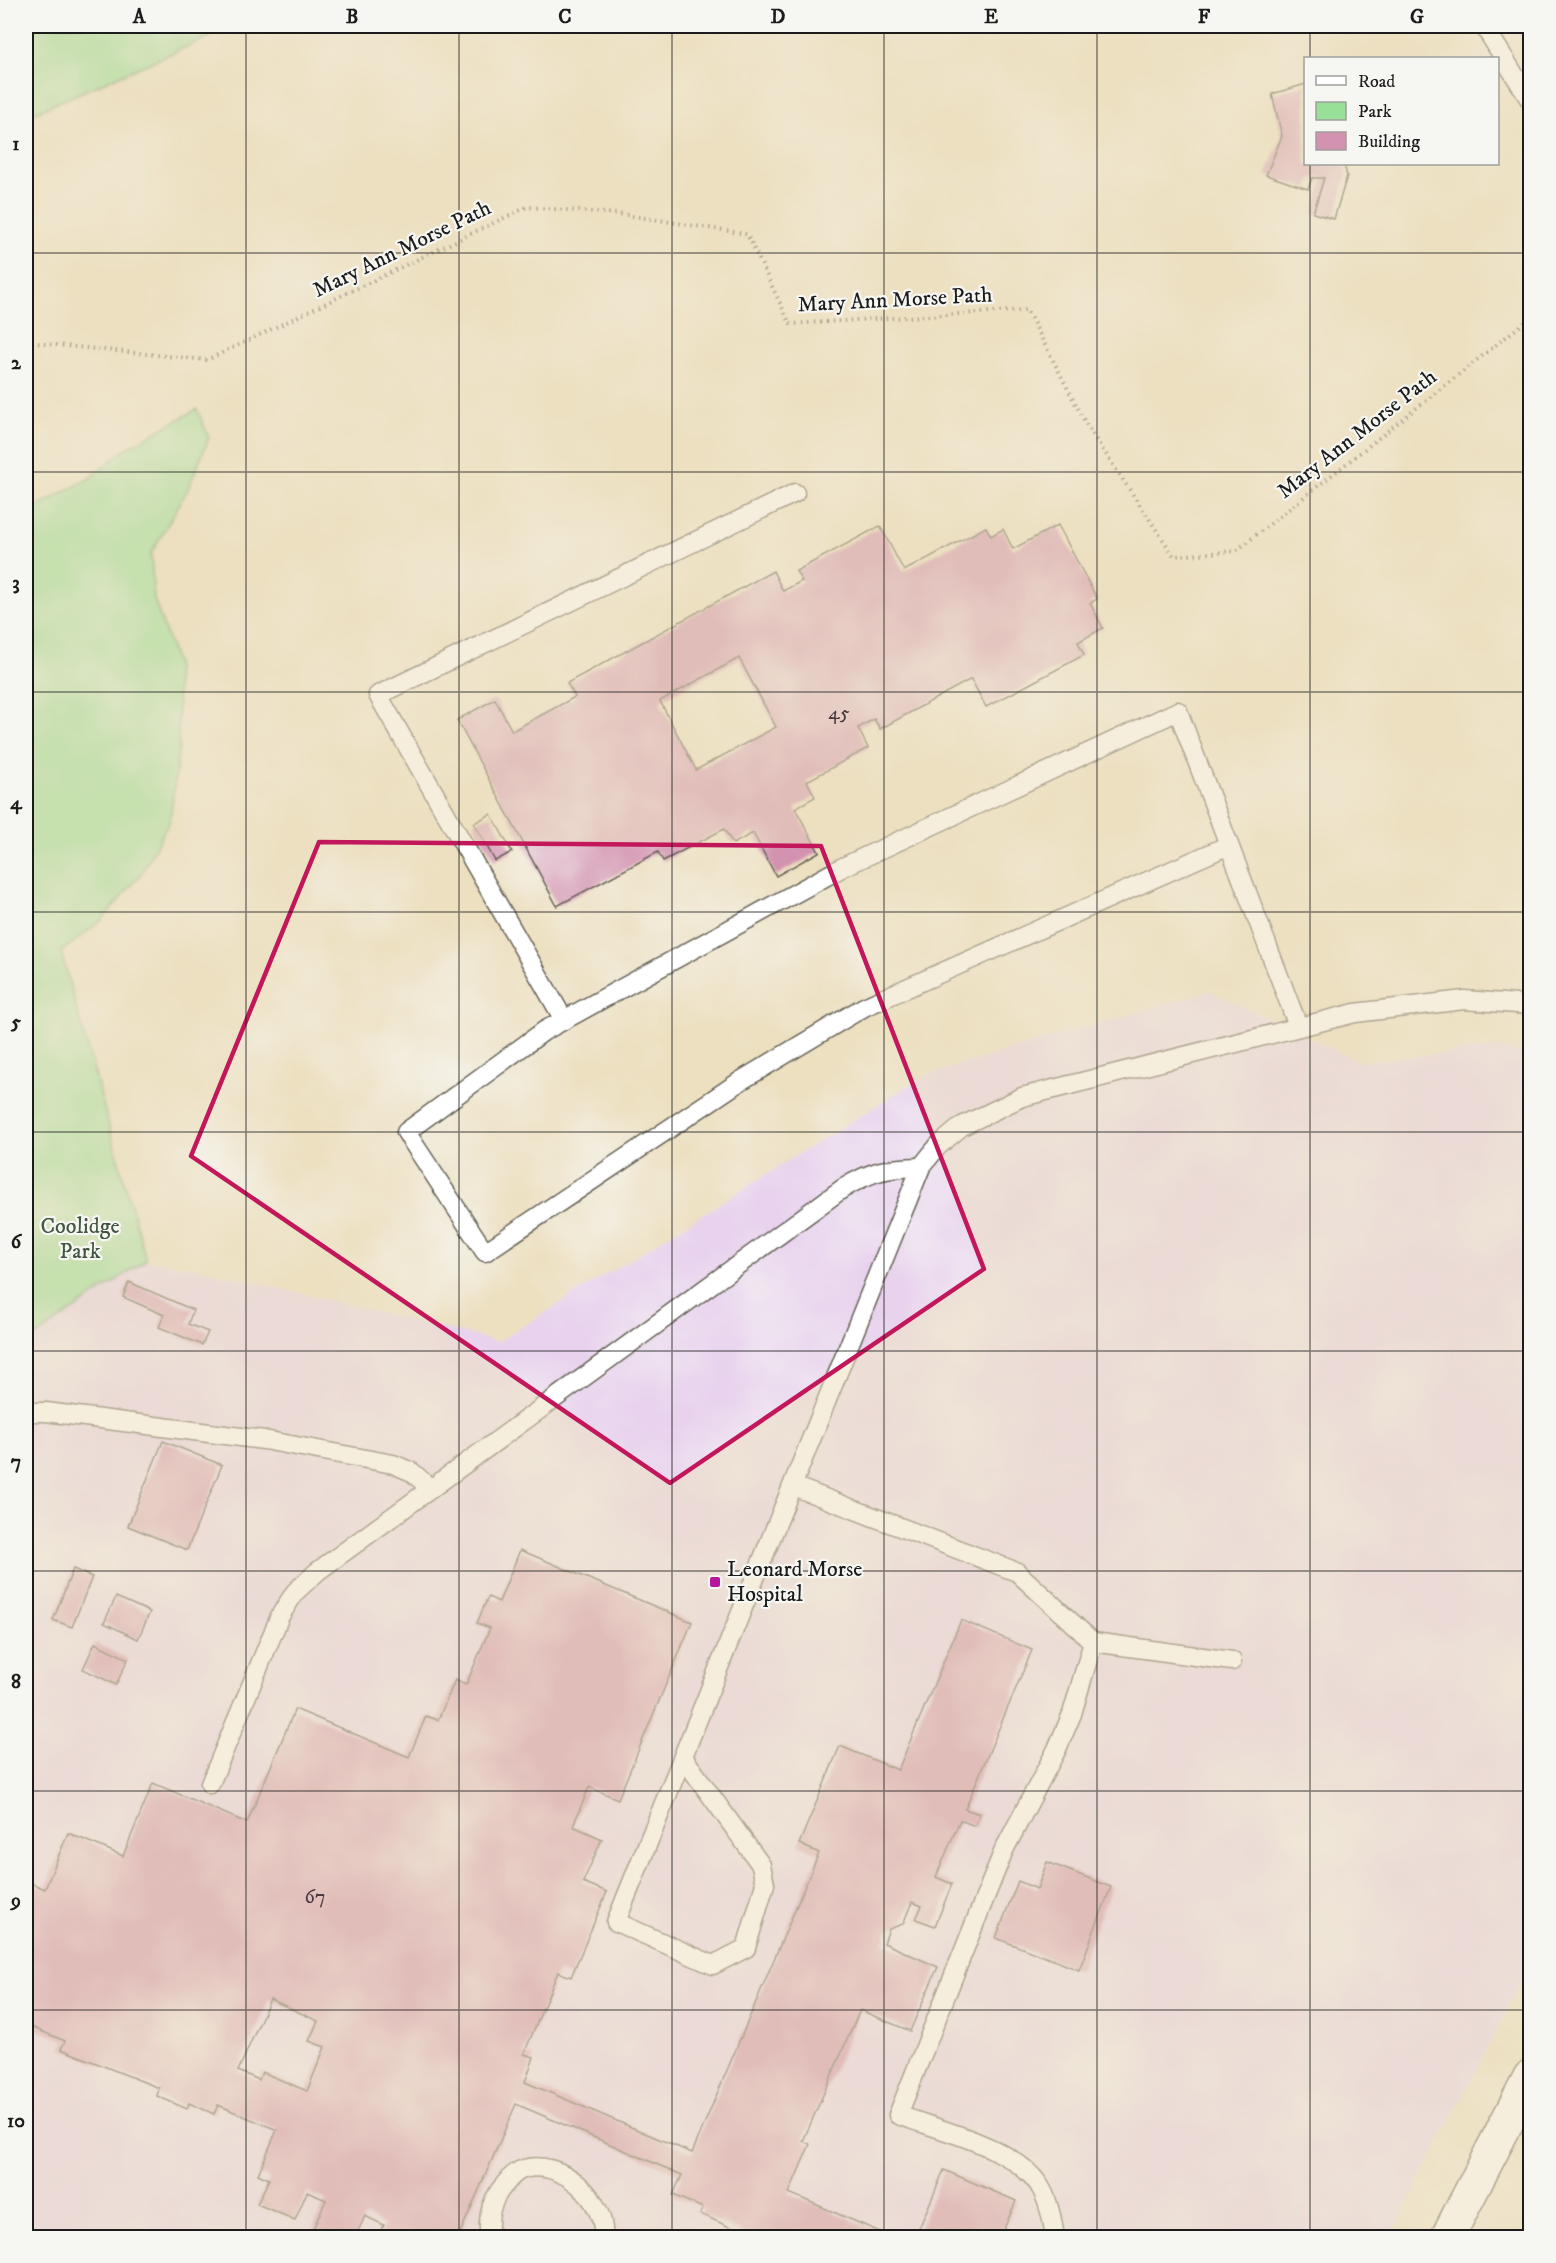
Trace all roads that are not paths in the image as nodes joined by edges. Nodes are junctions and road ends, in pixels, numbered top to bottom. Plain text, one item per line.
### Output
1 (1484, 26) edge
2 (1530, 100) edge
3 (795, 493) dead end
4 (1229, 845) junction
5 (1530, 1005) edge
6 (564, 1020) junction
7 (1298, 1026) junction
8 (921, 1167) junction
9 (26, 1412) edge
10 (793, 1486) junction
11 (430, 1489) junction
12 (1093, 1642) junction
13 (1232, 1661) dead end
14 (683, 1756) junction
15 (210, 1784) dead end
16 (1530, 2077) edge
17 (490, 2238) edge
18 (603, 2238) edge
19 (1055, 2238) edge
20 (1447, 2238) edge

1 - 2 lane
3 - 6 lane
4 - 6 lane
4 - 6 lane
4 - 7 lane
5 - 7 lane
7 - 8 lane
8 - 10 lane
8 - 11 lane
9 - 11 lane
10 - 12 lane
10 - 14 lane
11 - 15 lane
12 - 13 lane
12 - 19 lane
14 - 14 lane
16 - 20 street
17 - 18 lane

